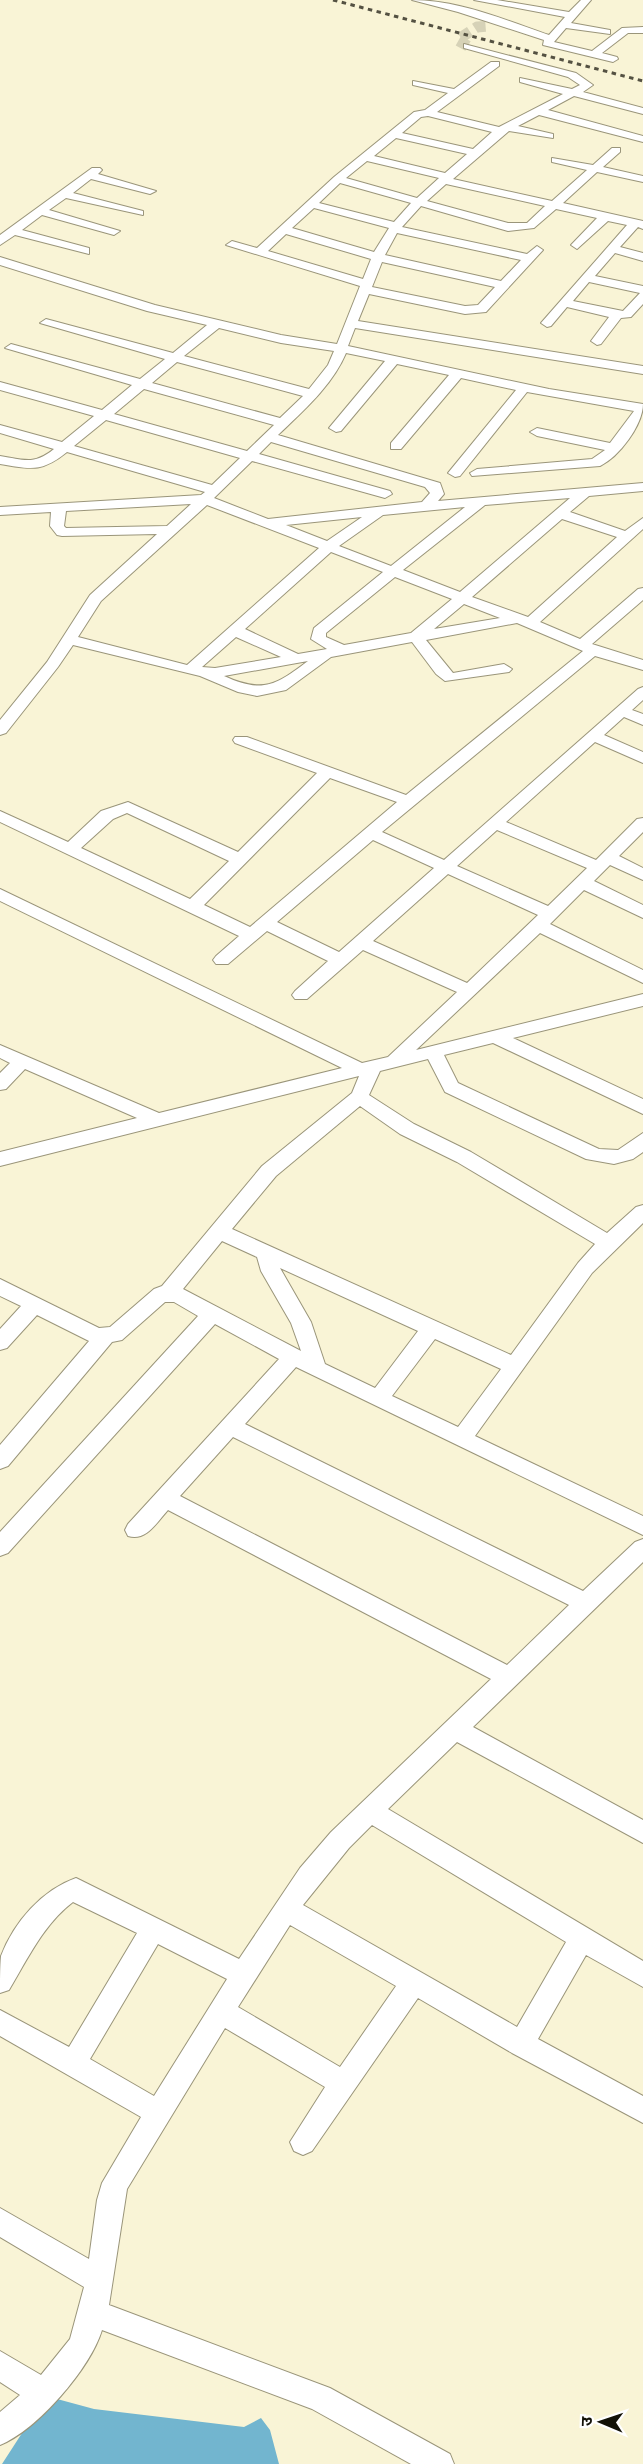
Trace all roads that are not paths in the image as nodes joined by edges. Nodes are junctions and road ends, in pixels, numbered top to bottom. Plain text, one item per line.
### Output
1 (417, 0) edge
2 (479, 0) edge
3 (580, 3) edge
4 (573, 16) junction
5 (565, 25) junction
6 (491, 26) tunnel mouth
7 (643, 30) edge
8 (606, 32) dead end
9 (550, 41) junction
10 (468, 46) dead end
11 (594, 54) junction
12 (613, 59) dead end
13 (495, 64) dead end
14 (524, 80) dead end
15 (417, 83) dead end
16 (455, 92) junction
17 (574, 93) junction
18 (537, 111) junction
19 (643, 111) edge
20 (428, 113) junction
21 (504, 129) junction
22 (394, 134) junction
23 (549, 136) dead end
24 (643, 139) edge
25 (616, 150) dead end
26 (475, 153) junction
27 (365, 157) junction
28 (556, 160) dead end
29 (595, 168) junction
30 (446, 178) junction
31 (338, 179) junction
32 (643, 179) edge
33 (150, 191) dead end
34 (64, 194) junction
35 (419, 202) junction
36 (311, 204) junction
37 (554, 205) junction
38 (40, 211) junction
39 (139, 213) dead end
40 (606, 216) junction
41 (639, 224) edge
42 (395, 228) junction
43 (284, 229) junction
44 (13, 231) junction
45 (114, 231) dead end
46 (0, 241) edge
47 (577, 244) dead end
48 (232, 245) dead end
49 (612, 249) junction
50 (85, 251) dead end
51 (259, 253) junction
52 (378, 256) junction
53 (643, 257) edge
54 (0, 261) edge
55 (586, 278) junction
56 (505, 285) junction
57 (366, 286) junction
58 (643, 290) edge
59 (643, 296) edge
60 (564, 303) junction
61 (617, 315) junction
62 (46, 323) dead end
63 (547, 323) dead end
64 (216, 324) junction
65 (351, 324) junction
66 (597, 340) dead end
67 (11, 348) dead end
68 (341, 348) junction
69 (174, 357) junction
70 (394, 359) junction
71 (643, 370) edge
72 (458, 373) junction
73 (141, 384) junction
74 (0, 386) edge
75 (524, 388) junction
76 (312, 394) junction
77 (643, 408) edge
78 (103, 415) junction
79 (283, 423) junction
80 (336, 428) dead end
81 (0, 429) edge
82 (537, 432) dead end
83 (269, 437) junction
84 (396, 446) dead end
85 (64, 447) junction
86 (612, 447) junction
87 (250, 455) junction
88 (0, 460) edge
89 (455, 473) dead end
90 (477, 473) dead end
91 (402, 476) junction
92 (643, 487) edge
93 (585, 492) junction
94 (210, 494) junction
95 (385, 494) junction
96 (481, 501) junction
97 (0, 503) edge
98 (426, 506) junction
99 (59, 507) junction
100 (32, 509) junction
101 (0, 511) edge
102 (373, 512) junction
103 (560, 513) junction
104 (643, 522) edge
105 (266, 523) junction
106 (169, 530) junction
107 (627, 536) junction
108 (328, 547) junction
109 (392, 571) junction
110 (643, 592) edge
111 (460, 597) junction
112 (523, 621) junction
113 (234, 630) junction
114 (416, 637) junction
115 (69, 639) junction
116 (588, 648) junction
117 (335, 651) junction
118 (298, 659) junction
119 (643, 665) edge
120 (504, 669) dead end
121 (197, 671) junction
122 (643, 692) edge
123 (622, 711) junction
124 (643, 720) edge
125 (0, 730) edge
126 (594, 736) junction
127 (241, 740) dead end
128 (643, 758) edge
129 (327, 772) junction
130 (408, 801) junction
131 (0, 816) edge
132 (495, 823) junction
133 (643, 823) edge
134 (371, 833) junction
135 (70, 849) junction
136 (239, 859) junction
137 (603, 862) junction
138 (445, 867) junction
139 (643, 875) edge
140 (582, 882) junction
141 (0, 894) edge
142 (192, 907) junction
143 (643, 912) edge
144 (544, 919) junction
145 (265, 923) junction
146 (252, 935) junction
147 (361, 942) junction
148 (222, 960) dead end
149 (340, 960) junction
150 (643, 977) edge
151 (469, 991) junction
152 (301, 995) dead end
153 (643, 1000) edge
154 (492, 1036) junction
155 (0, 1051) edge
156 (433, 1051) junction
157 (394, 1060) junction
158 (22, 1061) junction
159 (367, 1067) junction
160 (0, 1084) edge
161 (359, 1097) junction
162 (643, 1107) edge
163 (156, 1119) junction
164 (643, 1140) edge
165 (0, 1159) edge
166 (643, 1212) edge
167 (218, 1231) junction
168 (608, 1243) junction
169 (265, 1252) junction
170 (0, 1287) edge
171 (168, 1293) junction
172 (34, 1305) junction
173 (212, 1314) junction
174 (432, 1328) junction
175 (105, 1336) junction
176 (0, 1342) edge
177 (293, 1357) junction
178 (515, 1366) junction
179 (317, 1369) junction
180 (379, 1398) junction
181 (230, 1426) junction
182 (462, 1438) junction
183 (0, 1460) edge
184 (165, 1498) junction
185 (643, 1526) edge
186 (136, 1530) dead end
187 (0, 1547) edge
188 (643, 1548) edge
189 (586, 1603) junction
190 (509, 1677) junction
191 (455, 1729) junction
192 (370, 1811) junction
193 (643, 1832) edge
194 (286, 1909) junction
195 (154, 1927) junction
196 (582, 1938) junction
197 (243, 1974) junction
198 (643, 1975) edge
199 (0, 1981) edge
200 (414, 1982) junction
201 (220, 2011) junction
202 (0, 2022) edge
203 (521, 2044) junction
204 (73, 2064) junction
205 (344, 2085) junction
206 (643, 2110) edge
207 (157, 2112) junction
208 (303, 2142) dead end
209 (0, 2222) edge
210 (98, 2280) junction
211 (93, 2313) junction
212 (0, 2366) edge
213 (41, 2392) junction
214 (0, 2431) edge
215 (440, 2464) edge

1 - 9 street
2 - 4 street
3 - 4 street
4 - 5 street
5 - 8 street
5 - 9 street
6 - 9 street
7 - 11 street
9 - 11 street
10 - 17 street
11 - 12 street
13 - 16 street
14 - 17 street
15 - 16 street
16 - 20 street
17 - 18 street
17 - 19 street
18 - 21 street
18 - 24 street
20 - 21 street
20 - 22 street
21 - 23 street
21 - 26 street
22 - 26 street
22 - 27 street
25 - 29 street
26 - 30 street
27 - 30 street
27 - 31 street
28 - 29 street
29 - 32 street
29 - 37 street
30 - 35 street
30 - 37 street
31 - 35 street
31 - 36 street
33 - 34 street
34 - 38 street
34 - 39 street
35 - 37 street
35 - 42 street
36 - 42 street
36 - 43 street
37 - 40 street
38 - 44 street
38 - 45 street
40 - 41 street
40 - 47 street
41 - 49 street
42 - 52 street
42 - 56 street
43 - 51 street
43 - 52 street
44 - 46 street
44 - 50 street
48 - 51 street
49 - 53 street
49 - 55 street
51 - 57 street
52 - 56 street
52 - 57 street
54 - 64 street
55 - 58 street
55 - 60 street
56 - 57 street
57 - 65 street
59 - 61 street
60 - 61 street
60 - 63 street
61 - 66 street
62 - 69 street
64 - 68 street
64 - 69 street
65 - 68 street
65 - 71 street
67 - 73 street
68 - 70 street
68 - 76 street
69 - 73 street
69 - 76 street
70 - 72 street
70 - 80 street
72 - 75 street
72 - 84 street
73 - 78 street
73 - 79 street
74 - 78 street
75 - 77 street
75 - 89 street
76 - 79 street
77 - 86 street
78 - 85 street
78 - 87 street
79 - 83 street
81 - 85 street
82 - 86 street
83 - 87 street
83 - 91 street
85 - 88 street
85 - 94 street
86 - 90 street
87 - 94 street
87 - 95 street
91 - 95 street
91 - 98 street
92 - 93 street
93 - 96 street
93 - 103 street
94 - 99 street
94 - 105 street
94 - 106 street
95 - 102 street
96 - 98 street
96 - 109 street
97 - 100 street
98 - 102 street
99 - 100 street
99 - 106 street
100 - 101 street
102 - 105 street
102 - 108 street
103 - 107 street
103 - 111 street
104 - 107 street
105 - 108 street
106 - 115 street
107 - 112 street
108 - 109 street
108 - 113 street
109 - 111 street
109 - 117 street
110 - 116 street
111 - 112 street
111 - 114 street
112 - 114 street
112 - 116 street
113 - 118 street
113 - 121 street
114 - 117 street
114 - 120 street
115 - 121 street
115 - 125 street
116 - 119 street
116 - 130 street
117 - 118 street
117 - 121 street
118 - 121 street
122 - 123 street
123 - 124 street
123 - 126 street
126 - 128 street
126 - 132 street
127 - 129 street
129 - 130 street
129 - 136 street
130 - 134 street
131 - 135 street
132 - 137 street
132 - 138 street
133 - 137 street
134 - 138 street
134 - 145 street
135 - 136 street
135 - 142 street
136 - 142 street
137 - 139 street
137 - 140 street
138 - 144 street
138 - 147 street
140 - 143 street
140 - 144 street
141 - 159 street
142 - 146 street
144 - 150 street
144 - 151 street
145 - 146 street
145 - 149 street
146 - 148 street
147 - 149 street
147 - 151 street
149 - 152 street
151 - 157 street
153 - 154 street
154 - 156 street
154 - 162 street
155 - 158 street
156 - 157 street
156 - 164 street
157 - 159 street
158 - 160 street
158 - 163 street
159 - 161 street
159 - 163 street
161 - 167 street
161 - 168 street
163 - 165 street
166 - 168 street
167 - 169 street
167 - 171 street
168 - 178 street
169 - 174 street
169 - 179 street
170 - 172 street
171 - 173 street
171 - 175 street
172 - 175 street
172 - 176 street
173 - 177 street
173 - 187 street
174 - 178 street
174 - 180 street
175 - 183 street
177 - 179 street
177 - 181 street
178 - 182 street
179 - 180 street
180 - 182 street
181 - 184 street
181 - 189 street
182 - 185 street
184 - 186 street
184 - 190 street
188 - 189 street
189 - 190 street
190 - 191 street
191 - 192 street
191 - 193 street
192 - 194 street
192 - 196 street
194 - 197 street
194 - 200 street
195 - 197 street
195 - 199 street
195 - 204 street
196 - 198 street
196 - 203 street
197 - 201 street
200 - 203 street
200 - 205 street
201 - 205 street
201 - 207 street
202 - 204 street
203 - 206 street
204 - 207 street
205 - 208 street
207 - 210 street
209 - 210 street
210 - 211 street
211 - 213 street
211 - 215 street
212 - 213 street
213 - 214 street

